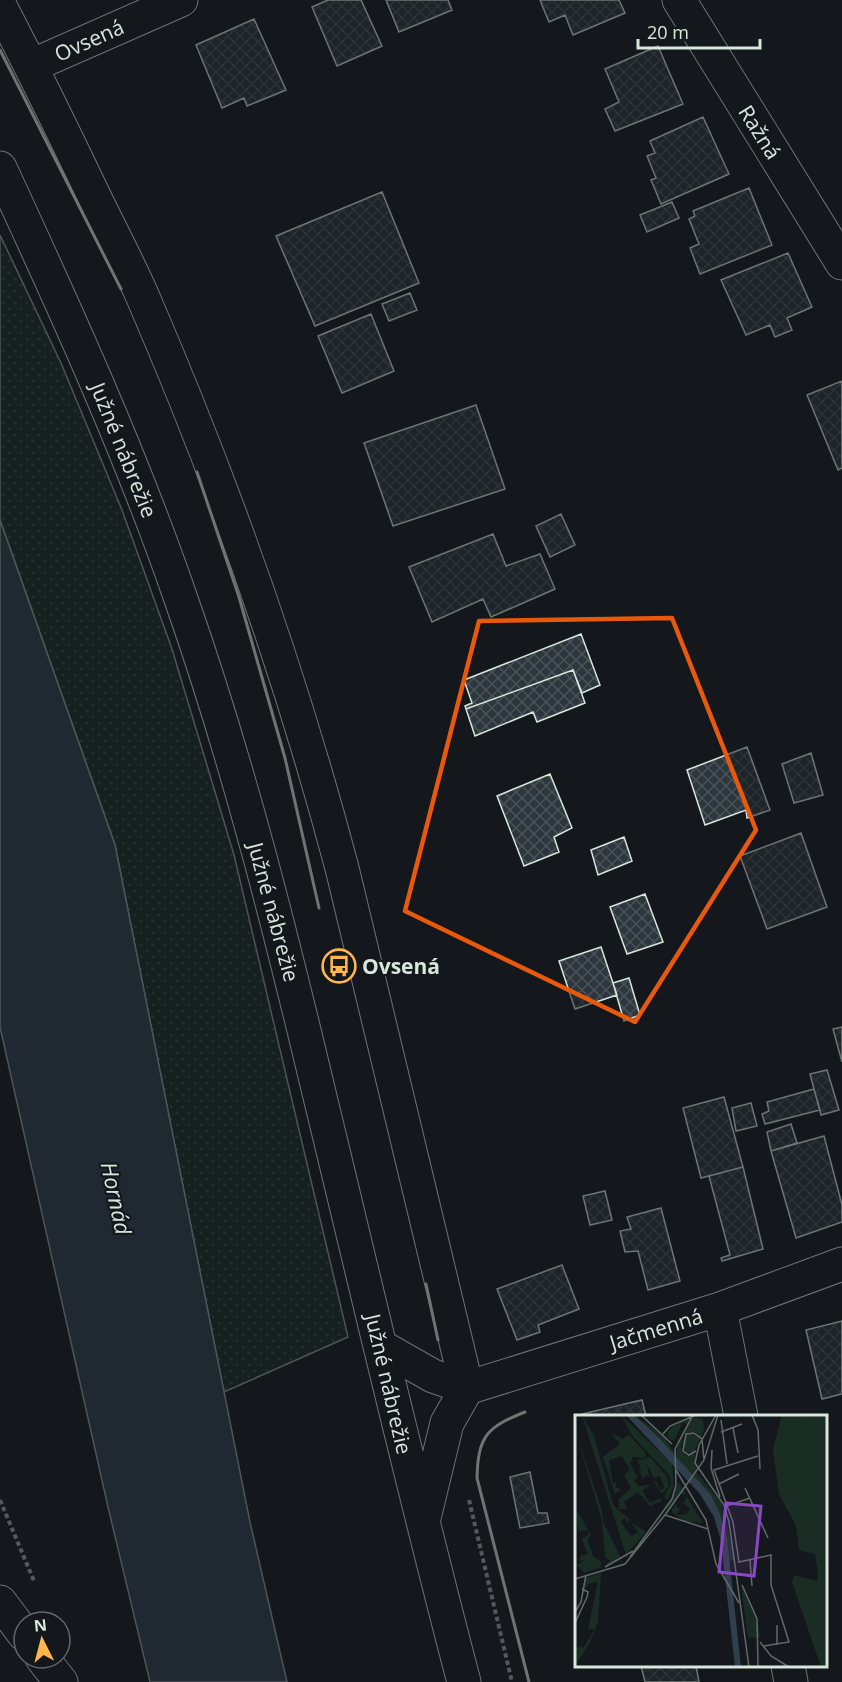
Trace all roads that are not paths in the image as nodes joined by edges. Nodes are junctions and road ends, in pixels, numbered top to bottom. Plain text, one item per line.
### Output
1 (180, 0) edge
2 (679, 0) edge
3 (0, 6) edge
4 (31, 66) junction
5 (0, 168) edge
6 (842, 263) edge
7 (842, 1264) edge
8 (720, 1309) junction
9 (380, 1346) junction
10 (467, 1388) junction
11 (741, 1415) edge
12 (423, 1525) junction
13 (788, 1667) edge
14 (52, 1670) edge
15 (61, 1682) edge
16 (464, 1682) edge
17 (791, 1682) edge

1 - 4 main road, Ovsená
2 - 6 main road, Ražná
3 - 4 main road
4 - 10 main road
5 - 9 main road, Južné nábrežie
7 - 8 main road, Jačmenná
8 - 10 main road, Jačmenná
8 - 11 main road
9 - 10 main road
9 - 12 main road, Južné nábrežie
10 - 12 main road
12 - 16 main road, Južné nábrežie
13 - 17 main road
14 - 15 main road

